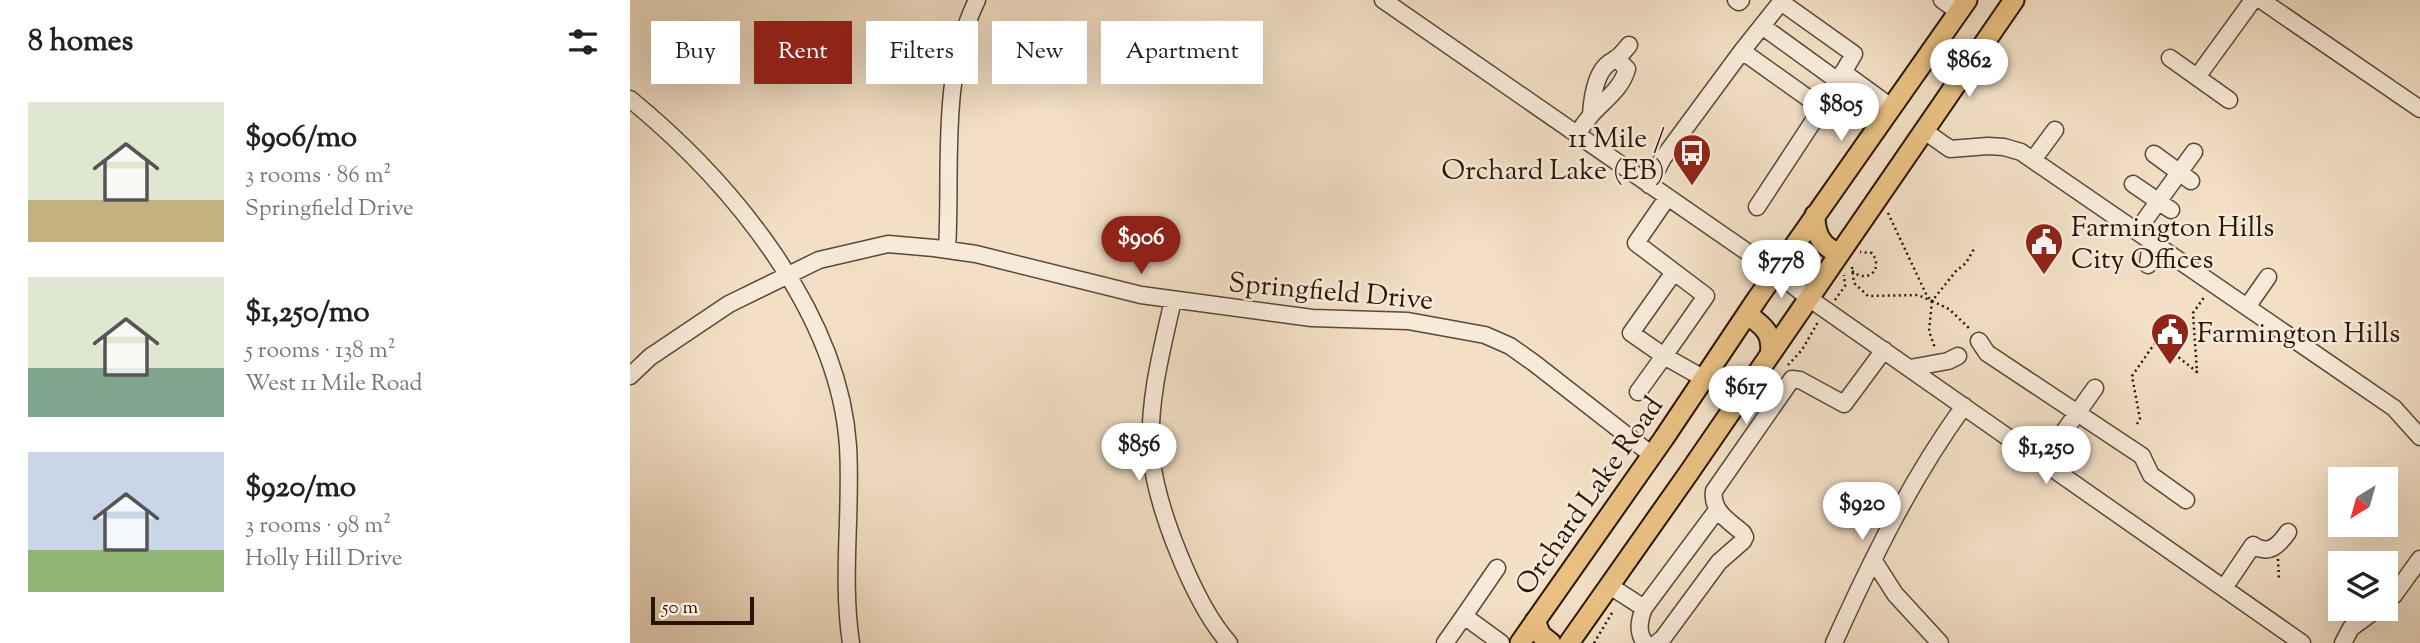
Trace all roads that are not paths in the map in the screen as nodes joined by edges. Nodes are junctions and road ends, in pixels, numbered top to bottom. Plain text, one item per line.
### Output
1 (977, 0) edge
2 (1383, 0) edge
3 (1942, 0) edge
4 (2253, 0) edge
5 (2261, 0) edge
6 (2012, 1) edge
7 (1963, 6) edge
8 (1762, 26) junction
9 (1629, 45) dead end
10 (1742, 51) junction
11 (2170, 58) dead end
12 (2197, 77) junction
13 (1838, 80) junction
14 (630, 99) edge
15 (2229, 100) dead end
16 (1822, 108) junction
17 (2420, 109) edge
18 (1886, 114) junction
19 (1923, 130) junction
20 (2055, 130) dead end
21 (1577, 135) junction
22 (2194, 152) dead end
23 (2154, 154) dead end
24 (2033, 160) junction
25 (2185, 177) junction
26 (2133, 184) dead end
27 (1649, 185) junction
28 (1667, 198) junction
29 (2165, 206) junction
30 (1757, 207) dead end
31 (1815, 215) junction
32 (2137, 231) junction
33 (2151, 241) junction
34 (947, 250) junction
35 (1849, 255) junction
36 (2148, 265) dead end
37 (1674, 272) junction
38 (1776, 272) junction
39 (786, 275) junction
40 (2268, 277) dead end
41 (1810, 299) junction
42 (1173, 300) junction
43 (2247, 307) junction
44 (1747, 314) junction
45 (1979, 341) road end
46 (1884, 350) junction
47 (1770, 355) junction
48 (1664, 356) junction
49 (1953, 358) road end
50 (1910, 368) junction
51 (630, 376) edge
52 (1703, 378) junction
53 (2095, 388) dead end
54 (1638, 392) dead end
55 (1964, 406) junction
56 (2077, 413) junction
57 (2420, 437) edge
58 (1652, 455) junction
59 (2043, 461) junction
60 (2186, 500) dead end
61 (1717, 510) junction
62 (2288, 532) dead end
63 (2420, 559) edge
64 (1874, 561) junction
65 (1497, 568) dead end
66 (1610, 586) junction
67 (2224, 588) junction
68 (2398, 589) edge
69 (1644, 608) junction
70 (1464, 616) junction
71 (1535, 621) junction
72 (2360, 621) edge
73 (851, 643) edge
74 (1229, 643) edge
75 (1446, 643) edge
76 (1502, 643) edge
77 (1520, 643) edge
78 (1551, 643) edge
79 (1569, 643) edge
80 (1645, 643) edge
81 (1657, 643) edge
82 (1834, 643) edge
83 (1940, 643) edge
84 (2302, 643) edge
85 (2343, 643) edge

1 - 34 street
2 - 21 street
3 - 7 street
4 - 12 street
5 - 17 street
6 - 19 main road
7 - 18 main road, Orchard Lake Road
8 - 10 street
8 - 13 street
8 - 13 street
9 - 21 street
10 - 16 street
10 - 27 street
11 - 12 street
12 - 15 street
13 - 16 street
13 - 18 street
14 - 39 street
16 - 30 street
18 - 31 main road, Orchard Lake Road
19 - 24 street
19 - 35 main road
20 - 24 street
21 - 27 street
22 - 25 street
23 - 25 street
24 - 32 street
25 - 29 street
26 - 29 street
27 - 28 street
28 - 37 street
28 - 38 street
29 - 32 street
31 - 35 main road
31 - 38 main road, Orchard Lake Road
32 - 33 street
33 - 36 street
33 - 43 street
34 - 39 street, Springfield Drive
34 - 42 street, Springfield Drive
35 - 41 main road
37 - 48 street
37 - 48 street
38 - 41 street
38 - 44 main road, Orchard Lake Road
39 - 51 street, Springfield Drive
39 - 73 street
40 - 43 street
41 - 46 street
41 - 47 main road
42 - 58 street, Springfield Drive
42 - 74 street
43 - 57 street
44 - 47 main road
44 - 52 main road, Orchard Lake Road
45 - 56 street
46 - 50 street
46 - 61 street
47 - 66 main road
48 - 52 street
48 - 54 street
49 - 50 street
50 - 55 street
52 - 58 main road, Orchard Lake Road
53 - 56 street
55 - 59 street
55 - 64 street
56 - 59 street
56 - 60 street
58 - 71 main road, Orchard Lake Road
59 - 67 street
61 - 69 street
61 - 81 street
62 - 67 street
63 - 68 street
64 - 82 street
64 - 83 street
65 - 70 street
66 - 69 street
66 - 79 main road
67 - 84 street
69 - 80 street
70 - 75 street
70 - 76 street
71 - 77 main road, Orchard Lake Road
71 - 78 main road
72 - 85 street

